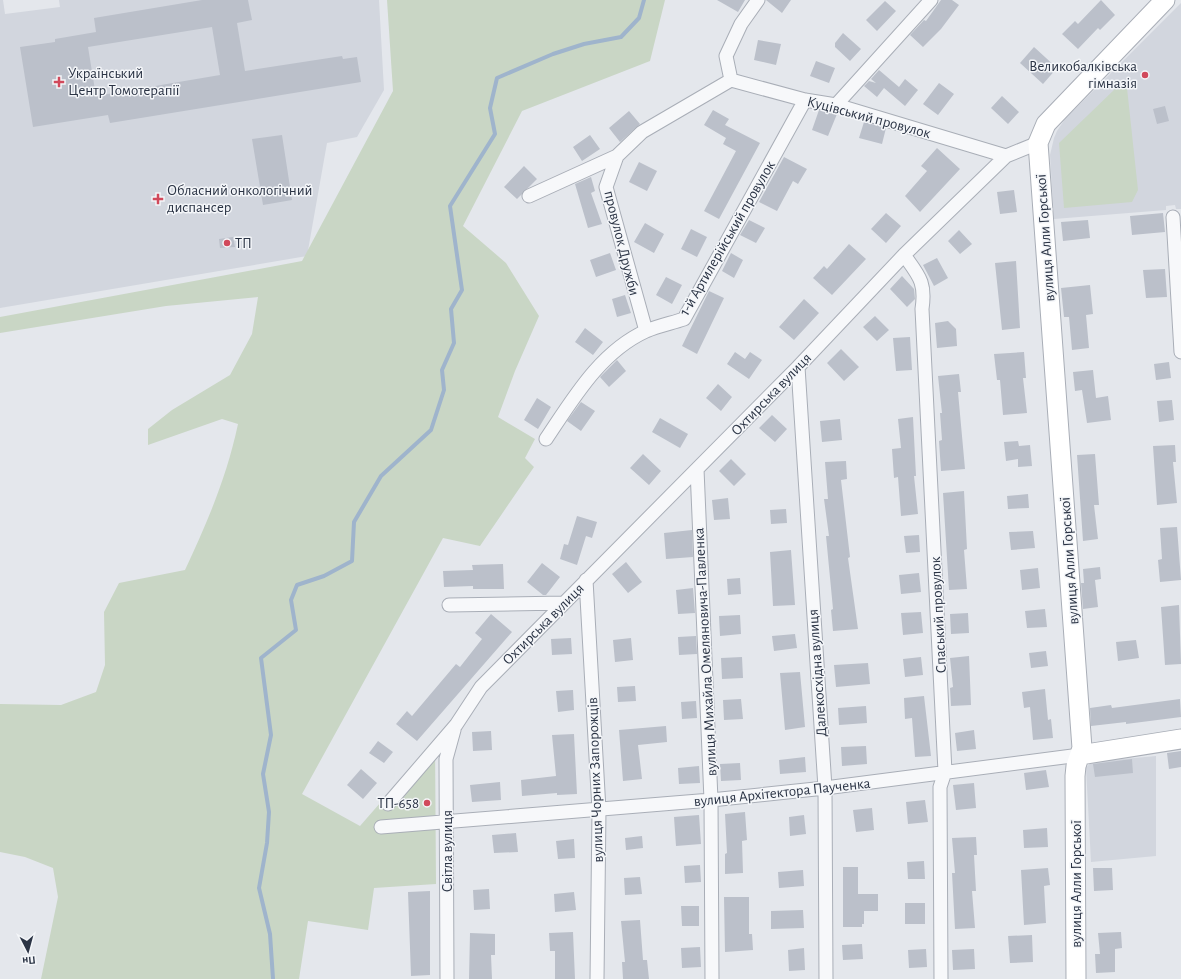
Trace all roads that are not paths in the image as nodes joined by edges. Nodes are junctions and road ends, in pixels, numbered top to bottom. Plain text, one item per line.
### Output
1 (758, 0) edge
2 (931, 0) edge
3 (1165, 0) edge
4 (731, 80) junction
5 (806, 100) junction
6 (836, 105) junction
7 (1038, 143) junction
8 (617, 156) junction
9 (1006, 156) junction
10 (529, 196) dead end
11 (1173, 217) dead end
12 (904, 255) junction
13 (646, 331) junction
14 (1181, 352) edge
15 (798, 366) junction
16 (546, 439) dead end
17 (697, 469) junction
18 (586, 580) junction
19 (564, 603) junction
20 (449, 605) dead end
21 (456, 725) junction
22 (1181, 739) edge
23 (1080, 755) junction
24 (945, 772) junction
25 (825, 788) junction
26 (711, 800) junction
27 (388, 804) dead end
28 (599, 810) junction
29 (447, 821) junction
30 (381, 827) dead end
31 (447, 979) edge
32 (597, 979) edge
33 (712, 979) edge
34 (826, 979) edge
35 (941, 979) edge
36 (1076, 979) edge

1 - 4 street
2 - 6 street
3 - 7 street
4 - 5 street, Куцівський провулок
4 - 8 street
5 - 6 street, Куцівський провулок
5 - 13 street, 1-й Артилерійський провулок
6 - 9 street, Куцівський провулок
7 - 9 street, Охтирська вулиця
7 - 23 street, вулиця Алли Горської
8 - 10 street
8 - 13 street, провулок Дружби
9 - 12 street, Охтирська вулиця
11 - 14 street
12 - 15 street, Охтирська вулиця
12 - 24 street, Спаський провулок
13 - 16 street, 1-й Артилерійський провулок
15 - 17 street, Охтирська вулиця
15 - 25 street, Далекосхідна вулиця
17 - 18 street, Охтирська вулиця
17 - 26 street, вулиця Михайла Омеляновича-Павленка
18 - 19 street, Охтирська вулиця
18 - 28 street, вулиця Чорних Запорожців
19 - 20 street
19 - 21 street, Охтирська вулиця
21 - 27 street, Охтирська вулиця
21 - 29 street, Світла вулиця
22 - 23 street, вулиця Архітектора Паученка
23 - 24 street, вулиця Архітектора Паученка
23 - 36 street, вулиця Алли Горської
24 - 25 street, вулиця Архітектора Паученка
24 - 35 street, Спаський провулок
25 - 26 street, вулиця Архітектора Паученка
25 - 34 street, Далекосхідна вулиця
26 - 28 street, вулиця Архітектора Паученка
26 - 33 street, вулиця Михайла Омеляновича-Павленка
28 - 29 street, вулиця Архітектора Паученка
28 - 32 street, вулиця Чорних Запорожців
29 - 30 street, вулиця Архітектора Паученка
29 - 31 street, Світла вулиця

